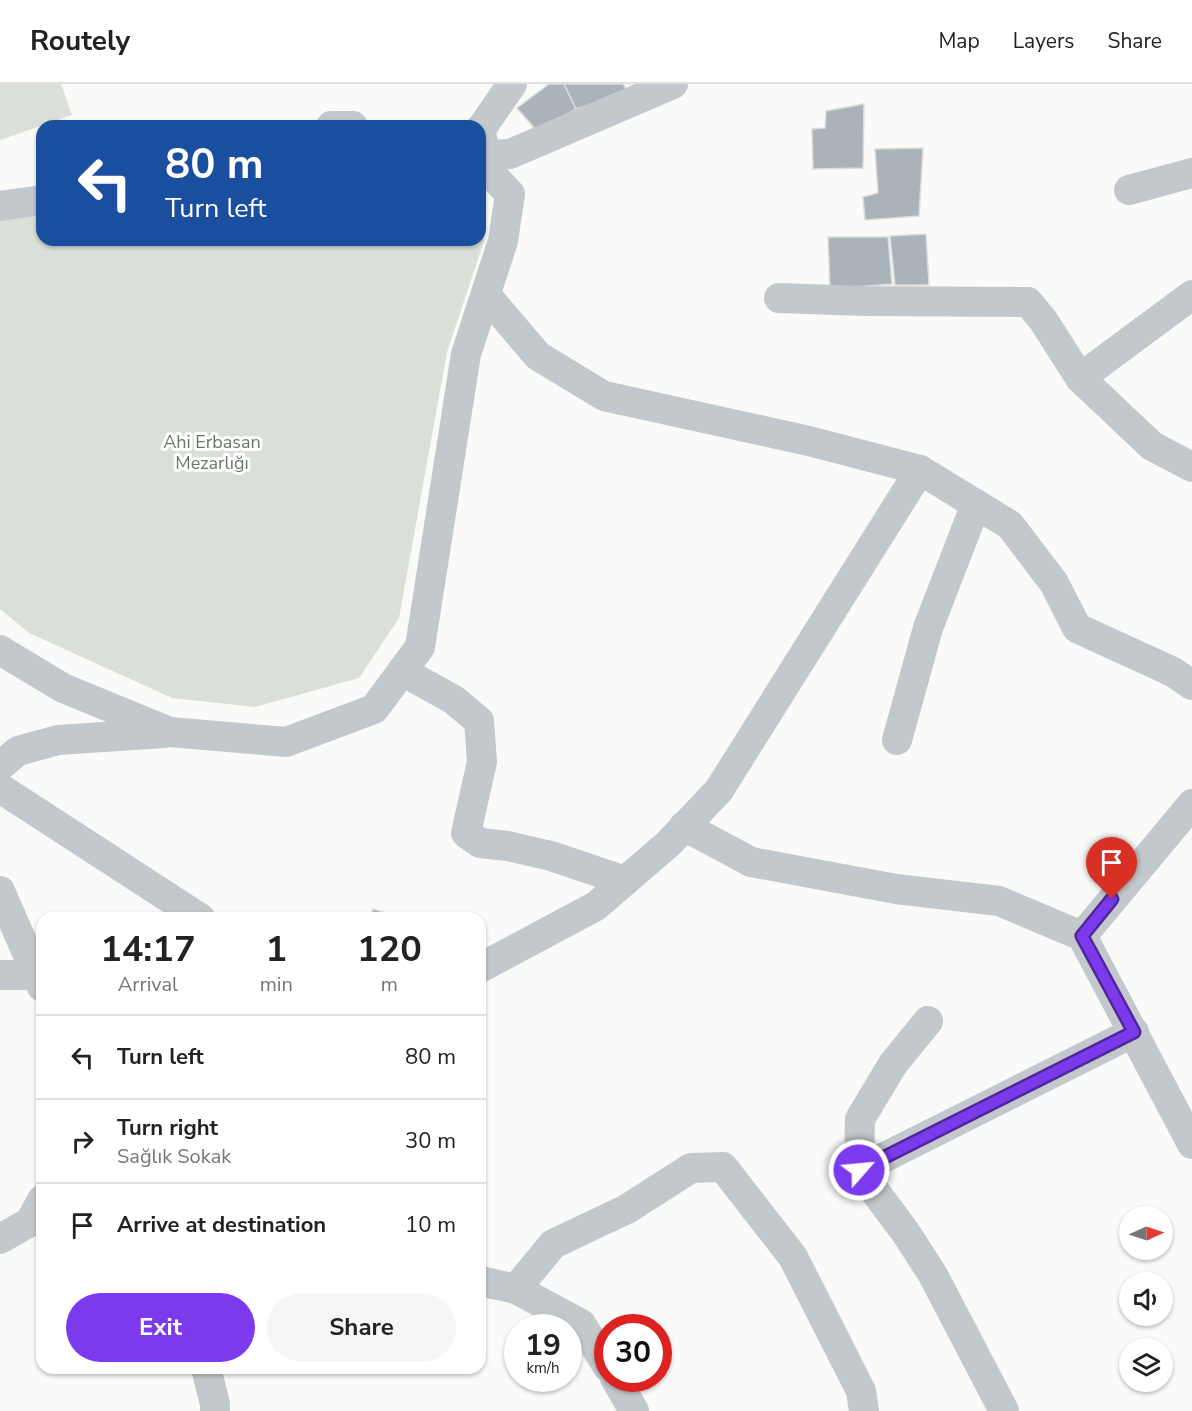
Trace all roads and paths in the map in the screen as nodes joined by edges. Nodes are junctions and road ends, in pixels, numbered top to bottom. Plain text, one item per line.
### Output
1 (512, 84) edge
2 (673, 84) edge
3 (486, 121) edge
4 (486, 155) edge
5 (486, 168) edge
6 (1192, 173) edge
7 (1129, 190) dead end
8 (36, 201) edge
9 (0, 206) edge
10 (486, 295) junction
11 (1192, 295) edge
12 (779, 298) dead end
13 (1080, 378) junction
14 (1192, 467) edge
15 (920, 470) junction
16 (976, 504) junction
17 (0, 650) edge
18 (402, 671) junction
19 (1192, 685) edge
20 (173, 733) junction
21 (897, 740) dead end
22 (0, 766) edge
23 (0, 788) edge
24 (1190, 809) edge
25 (684, 826) junction
26 (625, 881) junction
27 (0, 891) edge
28 (191, 912) edge
29 (1082, 936) junction
30 (486, 965) edge
31 (36, 974) edge
32 (0, 975) edge
33 (36, 981) edge
34 (928, 1021) dead end
35 (1134, 1032) junction
36 (1192, 1144) edge
37 (859, 1170) junction
38 (36, 1211) edge
39 (0, 1239) edge
40 (486, 1282) edge
41 (516, 1289) junction
42 (594, 1345) edge
43 (208, 1374) edge
44 (623, 1392) edge
45 (215, 1411) edge
46 (634, 1411) edge
47 (864, 1411) edge
48 (1004, 1411) edge

1 - 3 street
2 - 4 street
5 - 10 street
6 - 7 street
8 - 9 street
10 - 15 street
10 - 18 street
11 - 13 street
12 - 13 street
13 - 14 street
15 - 16 street
15 - 25 street
16 - 19 street
16 - 21 street
17 - 20 street
18 - 20 street
18 - 26 street
20 - 22 street
23 - 28 street
24 - 29 street
25 - 26 street
25 - 29 street
26 - 30 street
27 - 31 street
29 - 35 street
32 - 33 street
34 - 37 street
35 - 36 street
35 - 37 street
37 - 48 street
38 - 39 street
40 - 41 street
41 - 42 street
41 - 47 street
43 - 45 street
44 - 46 street

